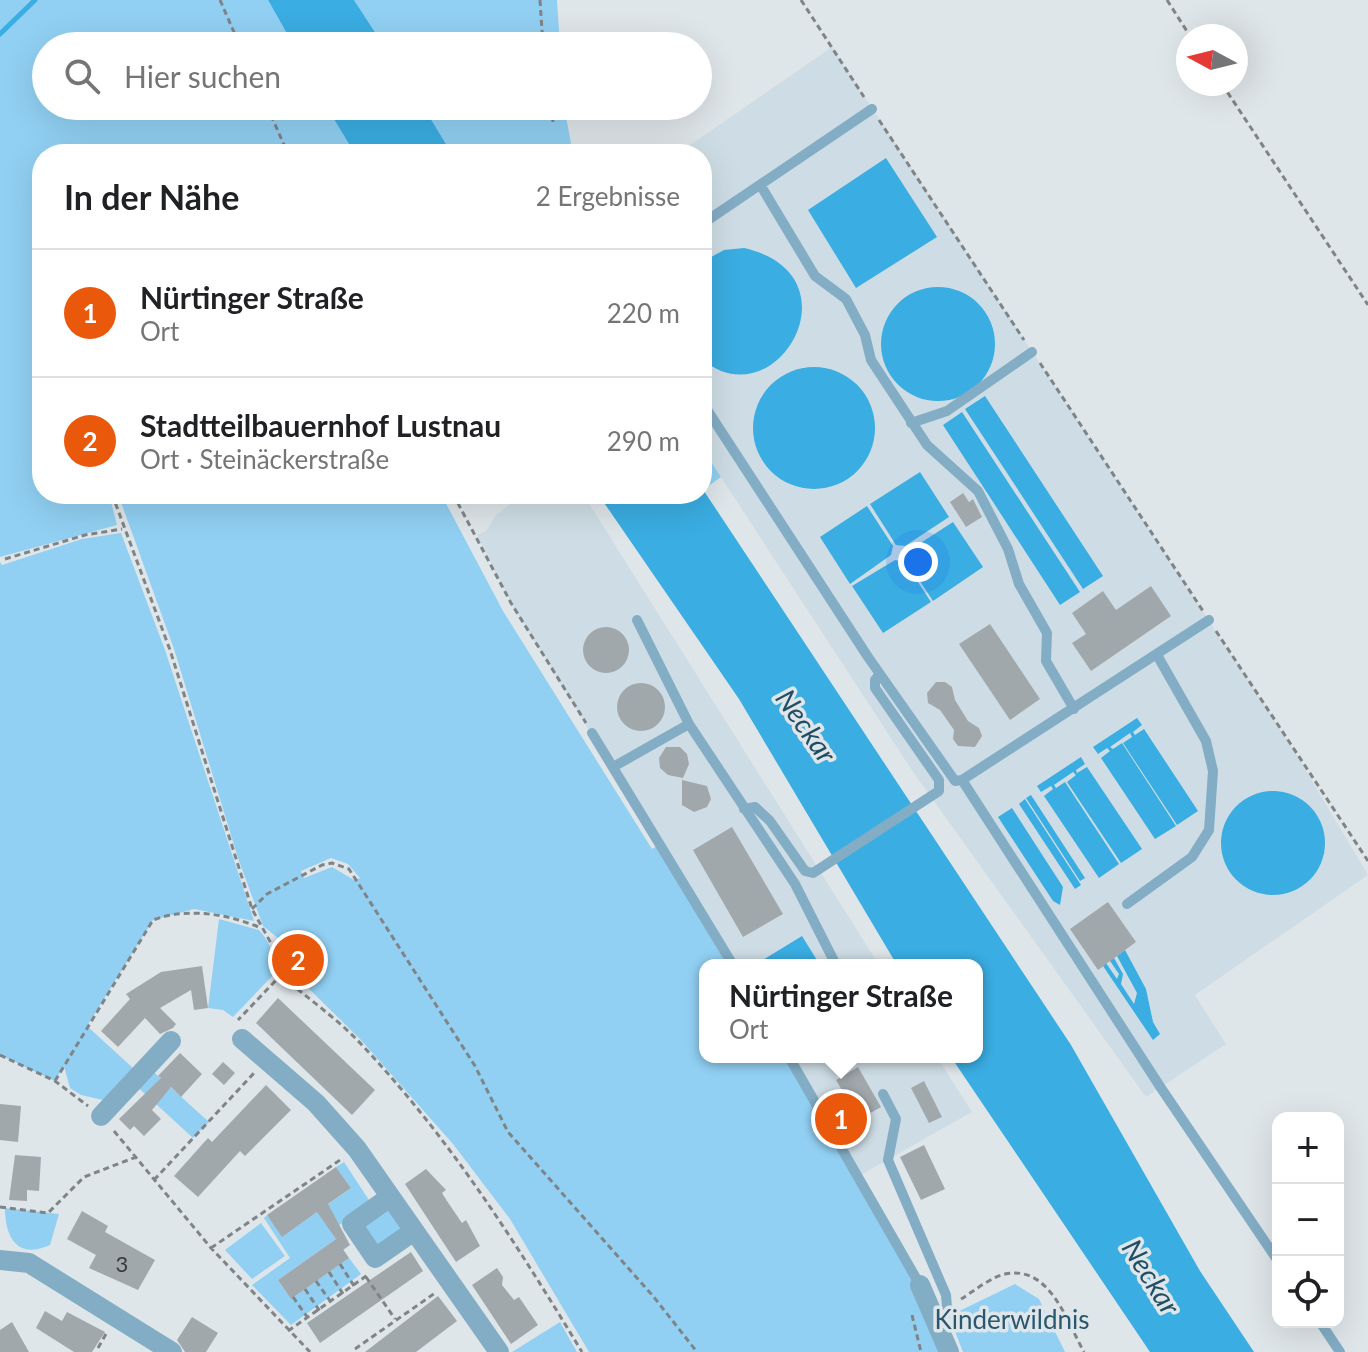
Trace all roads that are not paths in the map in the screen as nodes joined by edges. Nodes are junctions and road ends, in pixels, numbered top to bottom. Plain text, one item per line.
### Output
1 (872, 109) road end
2 (761, 186) junction
3 (712, 218) edge
4 (1032, 352) road end
5 (712, 417) edge
6 (911, 423) junction
7 (637, 620) dead end
8 (1209, 620) road end
9 (1157, 655) junction
10 (880, 674) junction
11 (1074, 709) junction
12 (689, 724) junction
13 (592, 733) road end
14 (613, 767) junction
15 (962, 780) junction
16 (744, 809) junction
17 (1127, 904) dead end
18 (729, 959) edge
19 (833, 959) edge
20 (238, 1032) road end
21 (171, 1041) dead end
22 (792, 1063) edge
23 (883, 1094) dead end
24 (101, 1116) road end
25 (390, 1197) junction
26 (414, 1231) junction
27 (1275, 1256) edge
28 (0, 1260) edge
29 (920, 1285) joint
30 (940, 1328) junction
31 (1324, 1328) edge
32 (172, 1352) edge
33 (499, 1352) edge
34 (949, 1352) edge
35 (1340, 1352) edge

1 - 2 lane
2 - 3 lane
2 - 6 lane
4 - 6 lane
5 - 10 lane
6 - 11 lane
7 - 12 lane
8 - 9 lane
9 - 11 lane
9 - 17 lane
10 - 15 lane
10 - 16 lane
11 - 15 lane
12 - 14 lane
12 - 16 lane
13 - 14 lane
14 - 18 lane
15 - 27 lane
16 - 19 lane
20 - 25 street
21 - 24 street
22 - 29 lane
23 - 30 lane
25 - 26 street
25 - 26 street
26 - 33 street
28 - 32 street
29 - 30 street
30 - 34 street
31 - 35 lane

